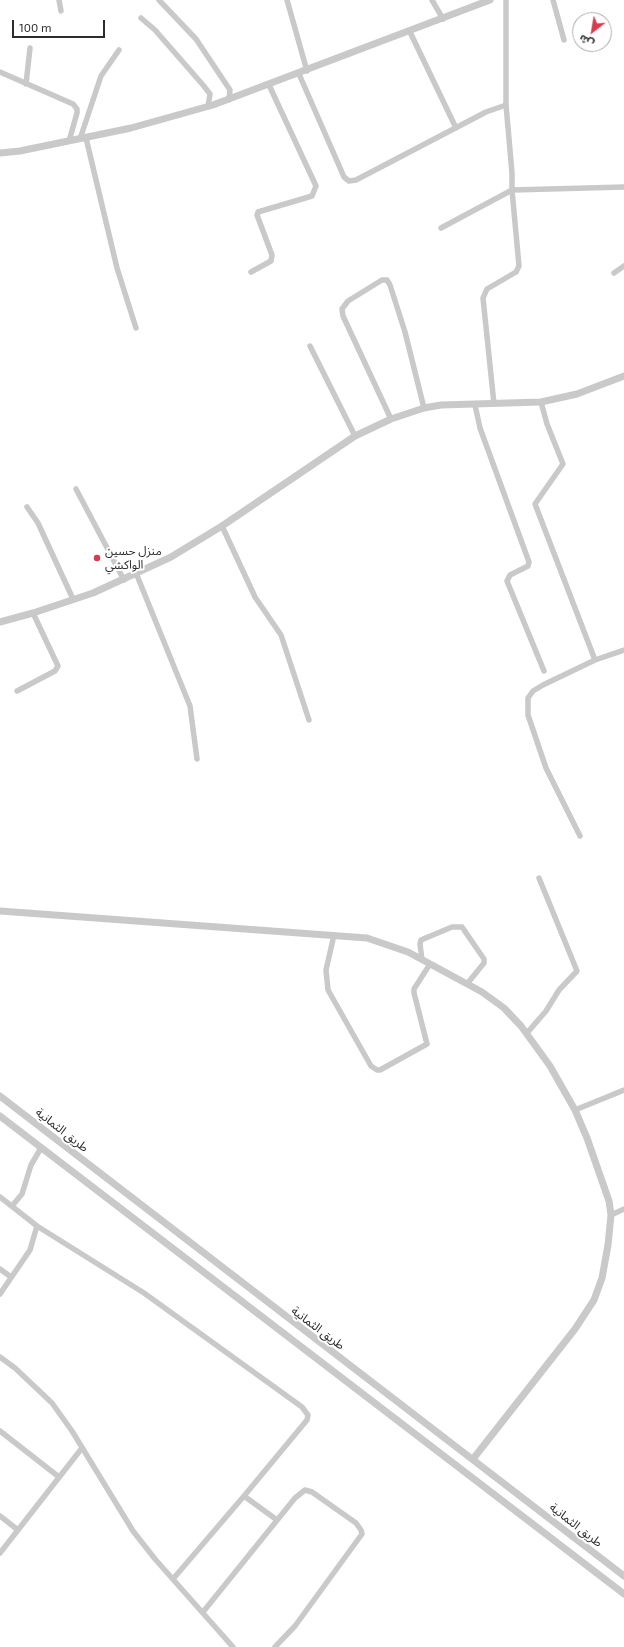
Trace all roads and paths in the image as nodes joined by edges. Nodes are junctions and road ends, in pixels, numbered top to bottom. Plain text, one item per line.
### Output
1 (59, 0) edge
2 (159, 0) edge
3 (286, 0) edge
4 (432, 0) edge
5 (490, 0) edge
6 (506, 0) edge
7 (553, 0) edge
8 (61, 11) dead end
9 (141, 18) dead end
10 (443, 19) junction
11 (410, 32) junction
12 (564, 40) dead end
13 (30, 48) dead end
14 (119, 50) dead end
15 (307, 71) junction
16 (0, 72) edge
17 (299, 74) junction
18 (26, 84) junction
19 (269, 85) junction
20 (229, 100) junction
21 (506, 105) junction
22 (208, 107) junction
23 (456, 128) junction
24 (83, 139) junction
25 (70, 142) junction
26 (0, 153) edge
27 (624, 187) edge
28 (512, 190) junction
29 (441, 228) dead end
30 (624, 266) edge
31 (251, 272) dead end
32 (614, 273) dead end
33 (136, 328) dead end
34 (310, 346) dead end
35 (624, 376) edge
36 (541, 402) junction
37 (475, 404) junction
38 (494, 404) junction
39 (424, 408) junction
40 (391, 418) junction
41 (355, 436) junction
42 (76, 489) dead end
43 (27, 507) dead end
44 (222, 526) junction
45 (136, 573) junction
46 (124, 580) junction
47 (74, 599) junction
48 (33, 613) junction
49 (0, 622) edge
50 (624, 650) edge
51 (595, 660) junction
52 (544, 671) dead end
53 (17, 691) dead end
54 (310, 720) dead end
55 (197, 759) dead end
56 (580, 836) dead end
57 (539, 878) dead end
58 (0, 911) edge
59 (334, 934) junction
60 (422, 960) junction
61 (430, 964) junction
62 (467, 984) junction
63 (528, 1033) junction
64 (624, 1090) edge
65 (0, 1096) edge
66 (575, 1110) junction
67 (0, 1116) edge
68 (41, 1148) junction
69 (0, 1197) edge
70 (12, 1206) junction
71 (624, 1209) edge
72 (611, 1215) junction
73 (37, 1226) junction
74 (0, 1269) edge
75 (11, 1277) junction
76 (0, 1294) edge
77 (0, 1357) edge
78 (0, 1431) edge
79 (82, 1448) junction
80 (473, 1459) junction
81 (59, 1478) junction
82 (244, 1496) junction
83 (0, 1516) edge
84 (277, 1520) junction
85 (18, 1530) junction
86 (0, 1553) edge
87 (624, 1576) edge
88 (173, 1579) junction
89 (624, 1594) edge
90 (203, 1612) junction
91 (233, 1647) edge
92 (275, 1647) edge

1 - 8 street
2 - 20 street
3 - 15 street
4 - 10 street
5 - 10 street
6 - 21 street
7 - 12 street
9 - 22 street
10 - 11 street
11 - 15 street
11 - 23 street
13 - 18 street
14 - 24 street
15 - 17 street
16 - 18 street
17 - 19 street
17 - 23 street
18 - 25 street
19 - 20 street
19 - 31 street
20 - 22 street
21 - 23 street
21 - 28 street
22 - 24 street
24 - 25 street
24 - 33 street
25 - 26 street
27 - 28 street
28 - 29 street
28 - 38 street
30 - 32 street
34 - 41 street
35 - 36 street
36 - 38 street
36 - 51 street
37 - 38 street
37 - 39 street
37 - 52 street
39 - 40 street
39 - 40 street
40 - 41 street
41 - 44 street
42 - 46 street
43 - 47 street
44 - 45 street
44 - 54 street
45 - 46 street
45 - 55 street
46 - 47 street
47 - 48 street
48 - 49 street
48 - 53 street
50 - 51 street
51 - 56 street
57 - 63 street
58 - 59 street
59 - 60 street
59 - 61 street
60 - 61 street
60 - 62 street
61 - 62 street
62 - 63 street
63 - 66 street
64 - 66 street
65 - 80 street, طريق الثمانية
66 - 72 street
67 - 68 street
68 - 70 street
68 - 89 street
69 - 70 street
70 - 73 street
71 - 72 street
72 - 80 street
73 - 75 street
73 - 82 street
74 - 75 street
75 - 76 street
77 - 79 street
78 - 81 street
79 - 81 street
79 - 88 street
80 - 87 street, طريق الثمانية
81 - 85 street
82 - 84 street
82 - 88 street
83 - 85 street
84 - 90 street
84 - 92 street
85 - 86 street
88 - 90 street
90 - 91 street

